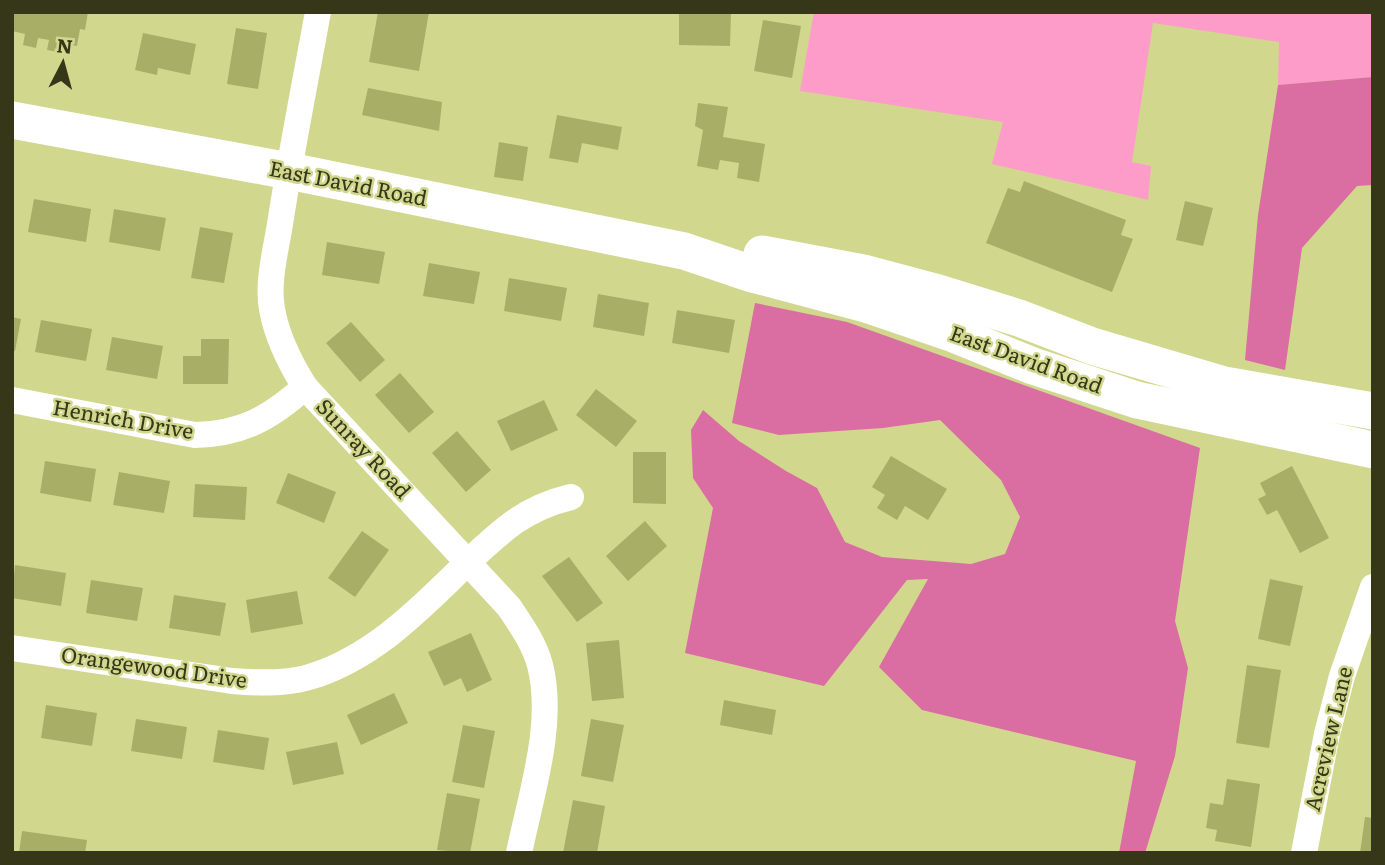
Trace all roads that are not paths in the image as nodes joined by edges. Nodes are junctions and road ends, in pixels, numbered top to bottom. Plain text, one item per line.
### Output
1 (318, 12) edge
2 (12, 120) edge
3 (289, 172) junction
4 (684, 251) junction
5 (305, 387) junction
6 (1257, 390) junction
7 (12, 400) edge
8 (1373, 411) edge
9 (1373, 430) edge
10 (1373, 450) edge
11 (571, 497) dead end
12 (468, 563) junction
13 (1373, 587) edge
14 (12, 648) edge
15 (519, 853) edge
16 (1304, 853) edge

1 - 3 street, Sunray Road
2 - 3 street, East David Road
3 - 4 street, East David Road
3 - 5 street, Sunray Road
4 - 6 street, East David Road
4 - 10 street, East David Road
5 - 7 street, Henrich Drive
5 - 12 street, Sunray Road
6 - 8 street, East David Road
6 - 9 street
11 - 12 street, Orangewood Drive
12 - 14 street, Orangewood Drive
12 - 15 street, Sunray Road
13 - 16 street, Acreview Lane

